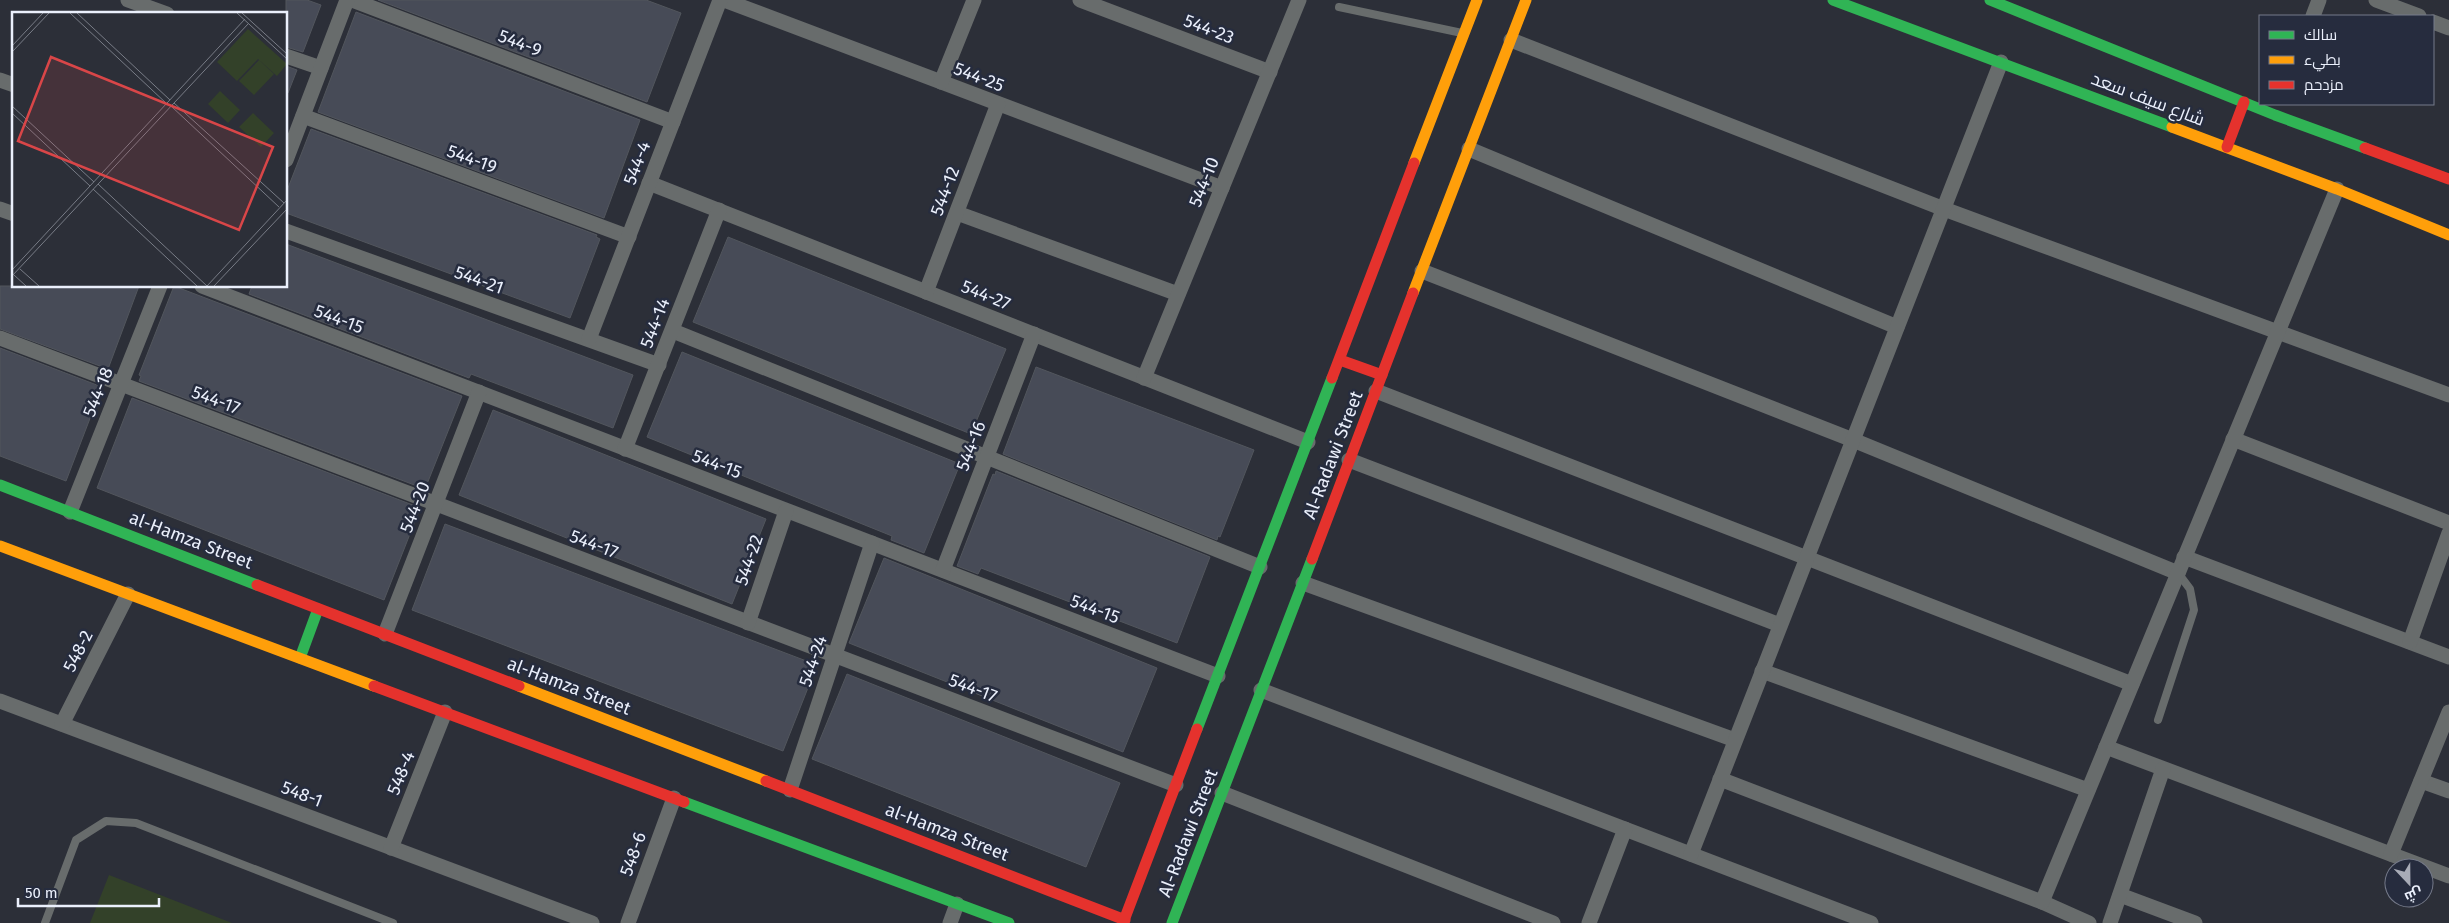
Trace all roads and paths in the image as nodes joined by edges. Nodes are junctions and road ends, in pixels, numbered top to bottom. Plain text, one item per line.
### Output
1 (128, 0) edge
2 (347, 0) edge
3 (352, 0) edge
4 (722, 0) edge
5 (974, 0) edge
6 (1080, 0) edge
7 (1299, 0) edge
8 (1477, 0) edge
9 (1526, 0) edge
10 (1834, 0) edge
11 (1990, 0) edge
12 (2319, 0) edge
13 (2376, 0) edge
14 (1339, 7) dead end
15 (161, 12) edge
16 (2312, 15) edge
17 (2415, 15) edge
18 (2434, 22) edge
19 (2449, 28) edge
20 (1464, 34) junction
21 (1511, 40) junction
22 (288, 57) edge
23 (2001, 62) junction
24 (321, 68) junction
25 (1270, 72) junction
26 (0, 80) edge
27 (941, 82) junction
28 (12, 84) edge
29 (2244, 102) junction
30 (998, 104) junction
31 (2277, 109) edge
32 (303, 116) junction
33 (673, 122) junction
34 (2227, 147) junction
35 (1469, 149) junction
36 (288, 155) edge
37 (2449, 179) edge
38 (650, 183) junction
39 (1222, 188) junction
40 (2337, 189) junction
41 (0, 209) edge
42 (1944, 209) junction
43 (719, 210) junction
44 (12, 213) edge
45 (956, 213) junction
46 (288, 232) edge
47 (2449, 235) edge
48 (629, 236) junction
49 (1422, 271) junction
50 (159, 288) edge
51 (213, 288) edge
52 (236, 292) edge
53 (926, 292) junction
54 (1178, 294) junction
55 (1897, 327) junction
56 (673, 331) junction
57 (2278, 332) junction
58 (1034, 334) junction
59 (0, 338) edge
60 (589, 339) junction
61 (1340, 360) junction
62 (659, 365) junction
63 (1382, 374) junction
64 (1144, 378) junction
65 (121, 384) junction
66 (1376, 391) junction
67 (479, 392) junction
68 (2449, 395) edge
69 (2234, 439) junction
70 (1853, 440) junction
71 (1308, 442) junction
72 (625, 449) junction
73 (986, 456) junction
74 (1349, 460) junction
75 (0, 485) edge
76 (437, 504) junction
77 (786, 511) junction
78 (70, 512) junction
79 (2449, 523) edge
80 (2449, 533) edge
81 (872, 543) junction
82 (0, 546) edge
83 (2184, 557) junction
84 (1807, 558) junction
85 (1260, 567) junction
86 (943, 570) junction
87 (2178, 573) junction
88 (1303, 583) junction
89 (128, 594) junction
90 (318, 609) junction
91 (748, 623) junction
92 (1780, 625) junction
93 (385, 634) junction
94 (2410, 642) junction
95 (835, 656) junction
96 (2449, 657) edge
97 (300, 658) junction
98 (1762, 671) junction
99 (1218, 676) junction
100 (2132, 684) junction
101 (1261, 690) junction
102 (0, 701) edge
103 (445, 712) junction
104 (2449, 712) edge
105 (2158, 720) dead end
106 (62, 724) junction
107 (1735, 740) junction
108 (2106, 747) junction
109 (2163, 769) junction
110 (1720, 779) junction
111 (2421, 781) junction
112 (1176, 785) junction
113 (790, 790) junction
114 (2088, 790) junction
115 (2449, 791) edge
116 (1222, 793) junction
117 (674, 798) junction
118 (1625, 829) junction
119 (391, 848) junction
120 (1690, 854) junction
121 (2391, 854) junction
122 (2449, 876) edge
123 (2120, 895) junction
124 (2042, 902) junction
125 (957, 904) junction
126 (1124, 922) edge
127 (46, 923) edge
128 (393, 923) edge
129 (592, 923) edge
130 (628, 923) edge
131 (950, 923) edge
132 (1009, 923) edge
133 (1172, 923) edge
134 (1553, 923) edge
135 (1589, 923) edge
136 (1871, 923) edge
137 (2089, 923) edge
138 (2110, 923) edge
139 (2194, 923) edge

1 - 15 street
2 - 24 street
3 - 33 street, 544-9
4 - 27 street, 544-25
4 - 33 street, 544-4
5 - 27 street
6 - 25 street, 544-23
7 - 25 street, 544-10
8 - 20 street, Al-Radawi Street
9 - 21 street, Al-Radawi Street
10 - 23 street, شارع سيف سعد
11 - 29 street, شارع سيف سعد
12 - 16 street
13 - 17 street
14 - 20 lane
18 - 19 street
20 - 61 street, Al-Radawi Street
21 - 35 street, Al-Radawi Street
21 - 42 street
22 - 24 street
23 - 34 street, شارع سيف سعد
23 - 42 street
24 - 32 street
25 - 39 street, 544-10
26 - 28 street
27 - 30 street, 544-25
29 - 31 street, شارع سيف سعد
29 - 34 street
30 - 39 street, 544-25
30 - 45 street, 544-12
31 - 37 street, شارع سيف سعد
32 - 36 street
32 - 48 street, 544-19
33 - 38 street, 544-4
34 - 40 street, شارع سيف سعد
35 - 49 street, Al-Radawi Street
35 - 55 street
38 - 43 street, 544-27
38 - 48 street, 544-4
39 - 54 street, 544-10
40 - 47 street, شارع سيف سعد
40 - 57 street
41 - 44 street
42 - 55 street
42 - 57 street
43 - 53 street, 544-27
43 - 56 street, 544-14
45 - 53 street, 544-12
45 - 54 street
46 - 60 street, 544-21
48 - 60 street, 544-4
49 - 63 street, Al-Radawi Street
49 - 70 street
50 - 65 street, 544-18
51 - 52 street, 544-15
52 - 67 street, 544-15
53 - 58 street, 544-27
54 - 64 street, 544-10
55 - 70 street
56 - 62 street, 544-14
56 - 73 street
57 - 68 street
57 - 69 street
58 - 64 street, 544-27
58 - 73 street, 544-16
59 - 65 street, 544-17
60 - 62 street, 544-21
61 - 63 street
61 - 71 street, Al-Radawi Street
62 - 72 street, 544-14
63 - 66 street, Al-Radawi Street
64 - 71 street, 544-27
65 - 76 street, 544-17
65 - 78 street, 544-18
66 - 74 street, Al-Radawi Street
66 - 84 street
67 - 72 street, 544-15
67 - 76 street, 544-20
69 - 79 street
69 - 83 street
70 - 84 street
70 - 87 street
71 - 85 street, Al-Radawi Street
72 - 77 street, 544-15
73 - 85 street
73 - 86 street, 544-16
74 - 88 street, Al-Radawi Street
74 - 92 street
75 - 78 street, al-Hamza Street
76 - 91 street, 544-17
76 - 93 street, 544-20
77 - 81 street, 544-15
77 - 91 street, 544-22
78 - 90 street, al-Hamza Street
80 - 94 street
81 - 86 street, 544-15
81 - 95 street, 544-24
82 - 89 street
83 - 87 street
83 - 94 street
84 - 92 street
84 - 100 street
85 - 99 street, Al-Radawi Street
86 - 99 street, 544-15
87 - 100 street
87 - 105 lane
88 - 101 street, Al-Radawi Street
88 - 107 street
89 - 97 street
89 - 106 street, 548-2
90 - 93 street, al-Hamza Street
90 - 97 street
91 - 95 street, 544-17
92 - 98 street
93 - 113 street, al-Hamza Street
94 - 96 street
95 - 112 street, 544-17
95 - 113 street, 544-24
97 - 103 street
98 - 107 street
98 - 114 street
99 - 112 street, Al-Radawi Street
100 - 108 street
101 - 116 street, Al-Radawi Street
101 - 118 street
102 - 106 street, 548-1
103 - 117 street
103 - 119 street, 548-4
104 - 111 street
106 - 119 street, 548-1
107 - 110 street
108 - 109 street
108 - 114 street
109 - 121 street
109 - 123 street
110 - 120 street
110 - 124 street
111 - 115 street
111 - 121 street
112 - 126 street, Al-Radawi Street
113 - 126 street, al-Hamza Street
114 - 124 street
116 - 133 street, Al-Radawi Street
116 - 134 street
117 - 125 street
117 - 130 street, 548-6
118 - 120 street
118 - 135 street
119 - 129 street, 548-1
120 - 136 street
121 - 122 street
123 - 138 street
123 - 139 street
124 - 137 street
125 - 131 street
125 - 132 street
127 - 128 lane

